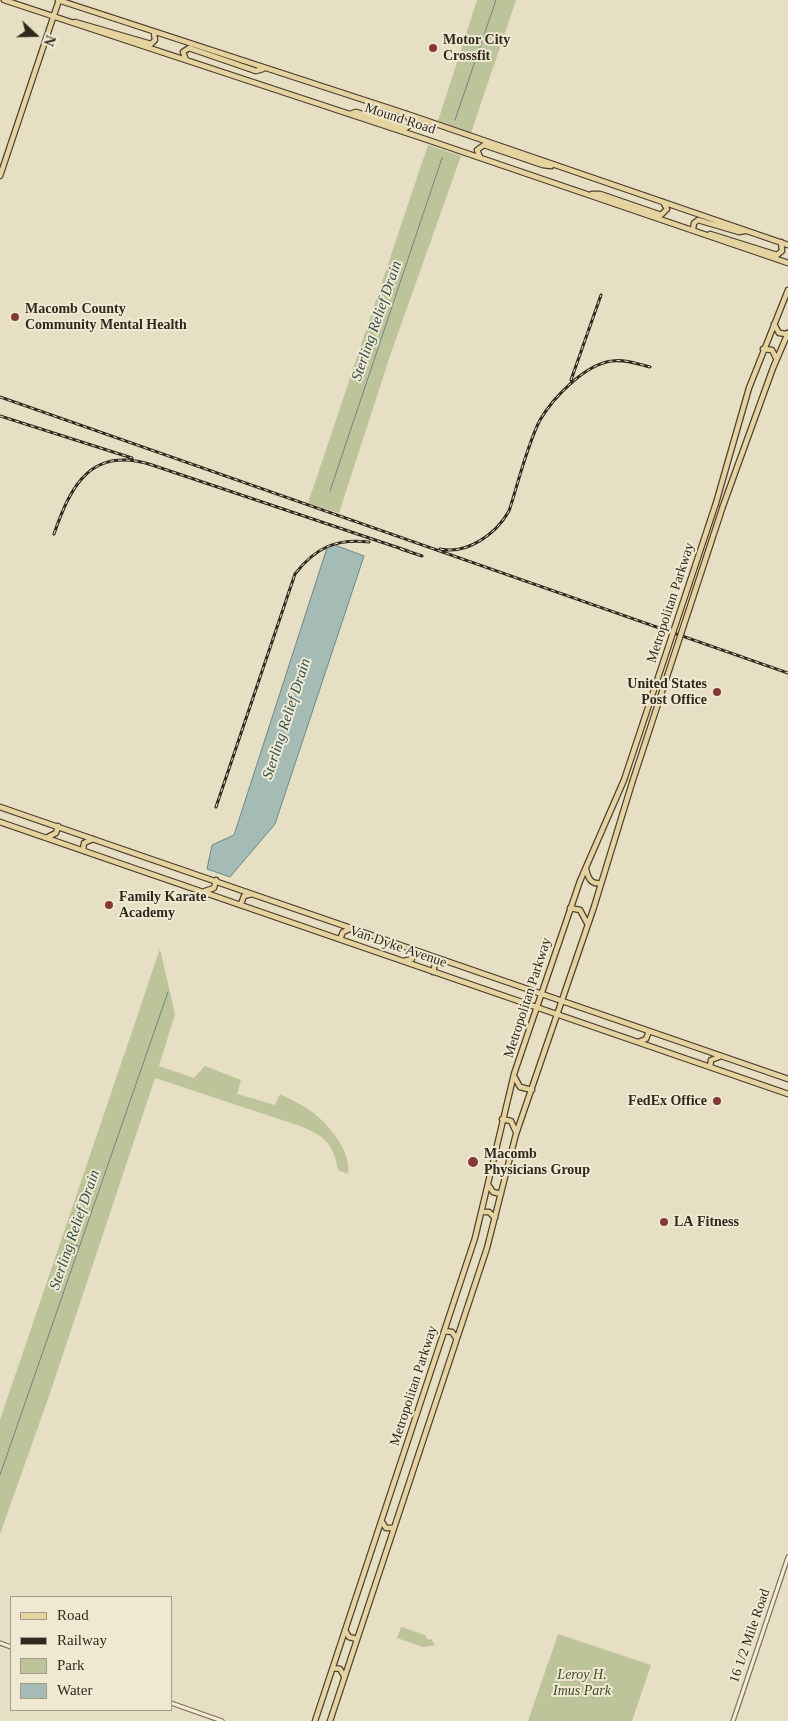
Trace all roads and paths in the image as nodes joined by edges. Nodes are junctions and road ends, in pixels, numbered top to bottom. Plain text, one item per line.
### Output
1 (4, 0) edge
2 (59, 0) edge
3 (54, 17) junction
4 (69, 22) junction
5 (154, 33) junction
6 (186, 61) junction
7 (265, 68) junction
8 (350, 114) junction
9 (407, 114) junction
10 (480, 158) junction
11 (558, 166) junction
12 (0, 176) edge
13 (588, 194) junction
14 (663, 202) junction
15 (693, 230) junction
16 (746, 230) junction
17 (704, 233) junction
18 (781, 242) junction
19 (788, 245) edge
20 (788, 263) edge
21 (788, 290) edge
22 (774, 324) junction
23 (788, 334) edge
24 (763, 350) junction
25 (776, 359) junction
26 (0, 806) edge
27 (0, 822) edge
28 (58, 826) junction
29 (47, 837) junction
30 (94, 838) junction
31 (83, 850) junction
32 (586, 868) junction
33 (216, 880) junction
34 (601, 883) junction
35 (204, 891) junction
36 (254, 894) junction
37 (241, 904) junction
38 (570, 908) junction
39 (588, 925) junction
40 (354, 929) junction
41 (340, 939) junction
42 (415, 950) junction
43 (402, 961) junction
44 (448, 962) junction
45 (433, 972) junction
46 (541, 994) junction
47 (562, 1002) junction
48 (537, 1008) junction
49 (558, 1015) junction
50 (649, 1031) junction
51 (637, 1042) junction
52 (723, 1056) junction
53 (710, 1067) junction
54 (514, 1074) junction
55 (788, 1079) edge
56 (532, 1090) junction
57 (788, 1094) edge
58 (502, 1119) junction
59 (516, 1134) junction
60 (488, 1184) junction
61 (501, 1194) junction
62 (482, 1212) junction
63 (495, 1218) junction
64 (444, 1331) junction
65 (456, 1340) junction
66 (381, 1521) junction
67 (394, 1528) junction
68 (788, 1557) edge
69 (345, 1630) junction
70 (357, 1639) junction
71 (333, 1668) junction
72 (345, 1677) junction
73 (172, 1703) edge
74 (222, 1721) edge
75 (315, 1721) edge
76 (330, 1721) edge
77 (733, 1721) edge

1 - 3 main road, Mound Road
2 - 3 main road
2 - 5 main road, Mound Road
3 - 4 main road, Mound Road
3 - 12 main road
4 - 5 main road
4 - 6 main road, Mound Road
5 - 7 main road, Mound Road
6 - 7 main road
6 - 8 main road, Mound Road
7 - 9 main road, Mound Road
8 - 9 main road
8 - 10 main road, Mound Road
9 - 11 main road, Mound Road
10 - 11 main road
10 - 13 main road, Mound Road
11 - 14 main road, Mound Road
13 - 14 main road
13 - 15 main road, Mound Road
14 - 16 main road, Mound Road
15 - 16 main road
15 - 17 main road, Mound Road
16 - 18 main road, Mound Road
17 - 18 main road
17 - 20 main road, Mound Road
18 - 19 main road, Mound Road
21 - 22 main road, Metropolitan Parkway
22 - 23 main road
22 - 24 main road, Metropolitan Parkway
23 - 25 main road, Metropolitan Parkway
24 - 25 main road
24 - 32 main road, Metropolitan Parkway, bridge
25 - 34 main road, Metropolitan Parkway, bridge
26 - 28 main road, Van Dyke Avenue
27 - 29 main road, Van Dyke Avenue
28 - 29 main road
28 - 30 main road, Van Dyke Avenue
29 - 31 main road, Van Dyke Avenue
30 - 31 main road
30 - 33 main road, Van Dyke Avenue
31 - 35 main road, Van Dyke Avenue
32 - 34 main road
32 - 38 main road, Metropolitan Parkway
33 - 35 main road
33 - 36 main road, Van Dyke Avenue
34 - 39 main road, Metropolitan Parkway
35 - 37 main road, Van Dyke Avenue
36 - 37 main road
36 - 40 main road, Van Dyke Avenue
37 - 41 main road, Van Dyke Avenue
38 - 39 main road
38 - 46 main road, Metropolitan Parkway
39 - 47 main road, Metropolitan Parkway
40 - 41 main road
40 - 42 main road, Van Dyke Avenue
41 - 43 main road, Van Dyke Avenue
42 - 43 main road
42 - 44 main road, Van Dyke Avenue
43 - 45 main road, Van Dyke Avenue
44 - 45 main road
44 - 46 main road, Van Dyke Avenue
45 - 48 main road, Van Dyke Avenue
46 - 47 main road, Van Dyke Avenue
46 - 48 main road, Metropolitan Parkway
47 - 49 main road, Metropolitan Parkway
47 - 50 main road, Van Dyke Avenue
48 - 49 main road, Van Dyke Avenue
48 - 54 main road, Metropolitan Parkway
49 - 51 main road, Van Dyke Avenue
49 - 56 main road, Metropolitan Parkway
50 - 51 main road
50 - 52 main road, Van Dyke Avenue
51 - 53 main road, Van Dyke Avenue
52 - 53 main road
52 - 55 main road, Van Dyke Avenue
53 - 57 main road, Van Dyke Avenue
54 - 56 main road
54 - 58 main road, Metropolitan Parkway
56 - 59 main road, Metropolitan Parkway
58 - 59 main road
58 - 60 main road, Metropolitan Parkway
59 - 61 main road, Metropolitan Parkway
60 - 61 main road
60 - 62 main road, Metropolitan Parkway
61 - 63 main road, Metropolitan Parkway
62 - 63 main road
62 - 64 main road, Metropolitan Parkway
63 - 65 main road, Metropolitan Parkway
64 - 65 main road
64 - 66 main road, Metropolitan Parkway
65 - 67 main road, Metropolitan Parkway
66 - 67 main road
66 - 69 main road, Metropolitan Parkway
67 - 70 main road, Metropolitan Parkway
68 - 77 street, 16 1/2 Mile Road
69 - 70 main road
69 - 71 main road, Metropolitan Parkway
70 - 72 main road, Metropolitan Parkway
71 - 72 main road
71 - 75 main road, Metropolitan Parkway
72 - 76 main road, Metropolitan Parkway
73 - 74 street

